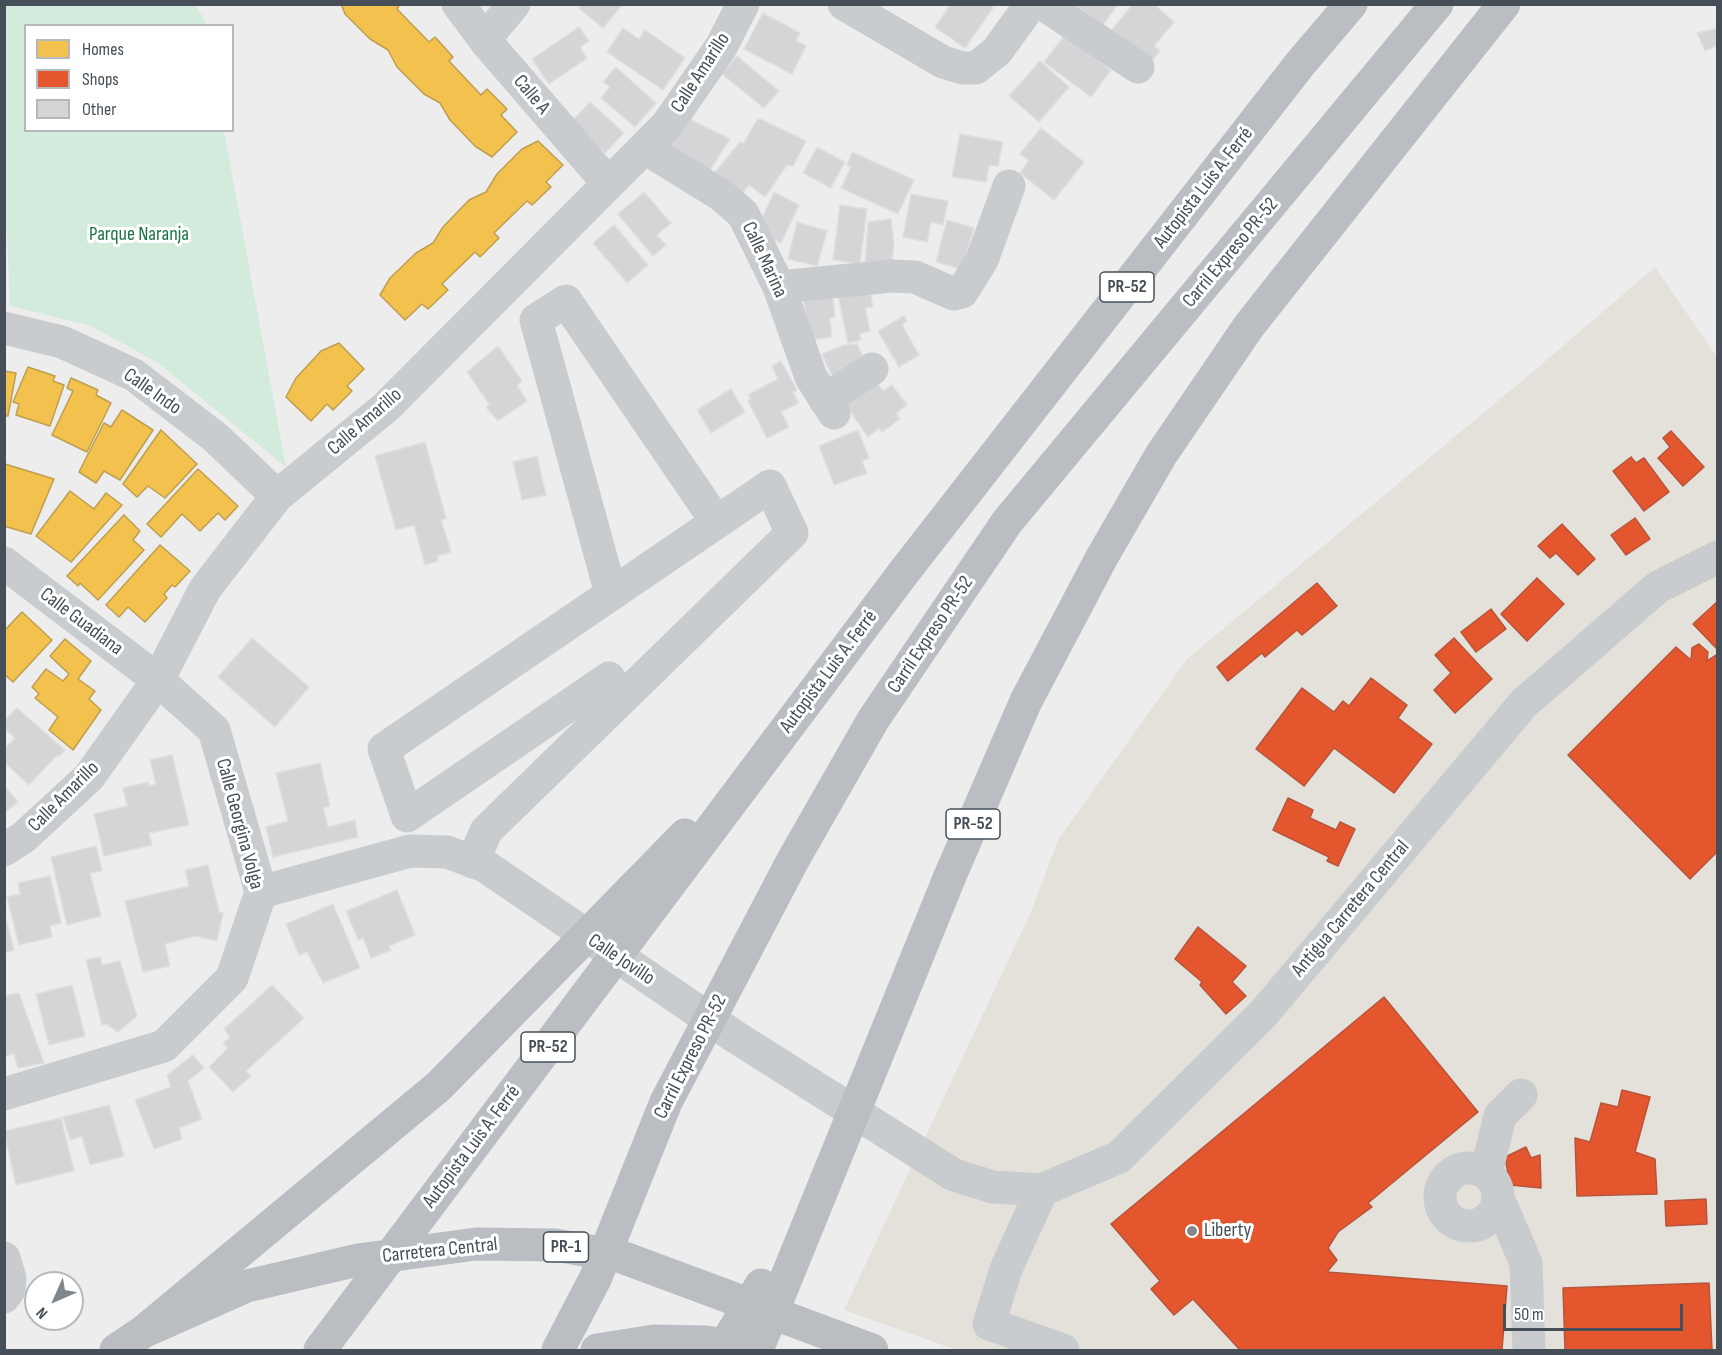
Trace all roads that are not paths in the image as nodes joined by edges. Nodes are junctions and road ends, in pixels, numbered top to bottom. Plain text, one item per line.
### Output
1 (458, 4) edge
2 (514, 4) edge
3 (743, 4) edge
4 (844, 4) edge
5 (1031, 4) edge
6 (1043, 4) edge
7 (1330, 4) edge
8 (1352, 4) edge
9 (1437, 4) edge
10 (1504, 4) edge
11 (485, 39) junction
12 (1300, 64) junction
13 (1138, 67) dead end
14 (645, 148) junction
15 (608, 183) junction
16 (1010, 186) dead end
17 (779, 286) junction
18 (4, 328) edge
19 (872, 369) dead end
20 (277, 496) junction
21 (716, 521) junction
22 (1718, 557) edge
23 (4, 563) edge
24 (611, 594) junction
25 (609, 678) dead end
26 (158, 680) junction
27 (775, 743) junction
28 (4, 850) edge
29 (473, 862) junction
30 (261, 892) junction
31 (4, 1094) edge
32 (1521, 1095) dead end
33 (835, 1154) junction
34 (954, 1175) joint
35 (1042, 1190) junction
36 (4, 1258) edge
37 (4, 1297) edge
38 (143, 1332) junction
39 (116, 1350) edge
40 (320, 1350) edge
41 (558, 1350) edge
42 (597, 1350) edge
43 (722, 1350) edge
44 (757, 1350) edge
45 (762, 1350) edge
46 (872, 1350) edge
47 (1063, 1350) edge
48 (1529, 1350) edge

1 - 11 street, Calle A
2 - 11 street
3 - 14 street, Calle Amarillo
4 - 5 street
6 - 13 street
7 - 12 highway
8 - 12 highway, Autopista Luis A. Ferré / PR-52
9 - 41 highway, Carril Expreso PR-52
10 - 33 highway, PR-52
11 - 15 street, Calle A
12 - 27 highway, Autopista Luis A. Ferré / PR-52
14 - 15 street, Calle Amarillo
14 - 17 street, Calle Marina
15 - 20 street, Calle Amarillo
16 - 17 street
17 - 19 street, Calle Marina
18 - 20 street, Calle Indo
20 - 26 street, Calle Amarillo
21 - 24 street
21 - 24 street
21 - 29 street
22 - 35 street, Antigua Carretera Central
23 - 26 street, Calle Guadiana
24 - 25 street
26 - 28 street, Calle Amarillo
26 - 30 street, Calle Georgina Volga
27 - 38 highway
27 - 40 highway, Autopista Luis A. Ferré / PR-52
29 - 30 street, Calle Jovillo
29 - 34 street, Calle Jovillo
30 - 31 street, Calle Georgina Volga
32 - 48 street
33 - 43 highway
33 - 44 highway, PR-52
34 - 35 street, Antigua Carretera Central
35 - 47 street
36 - 37 street
38 - 39 highway, Carretera Central / PR-1
38 - 46 highway, Carretera Central / PR-1
42 - 45 highway

